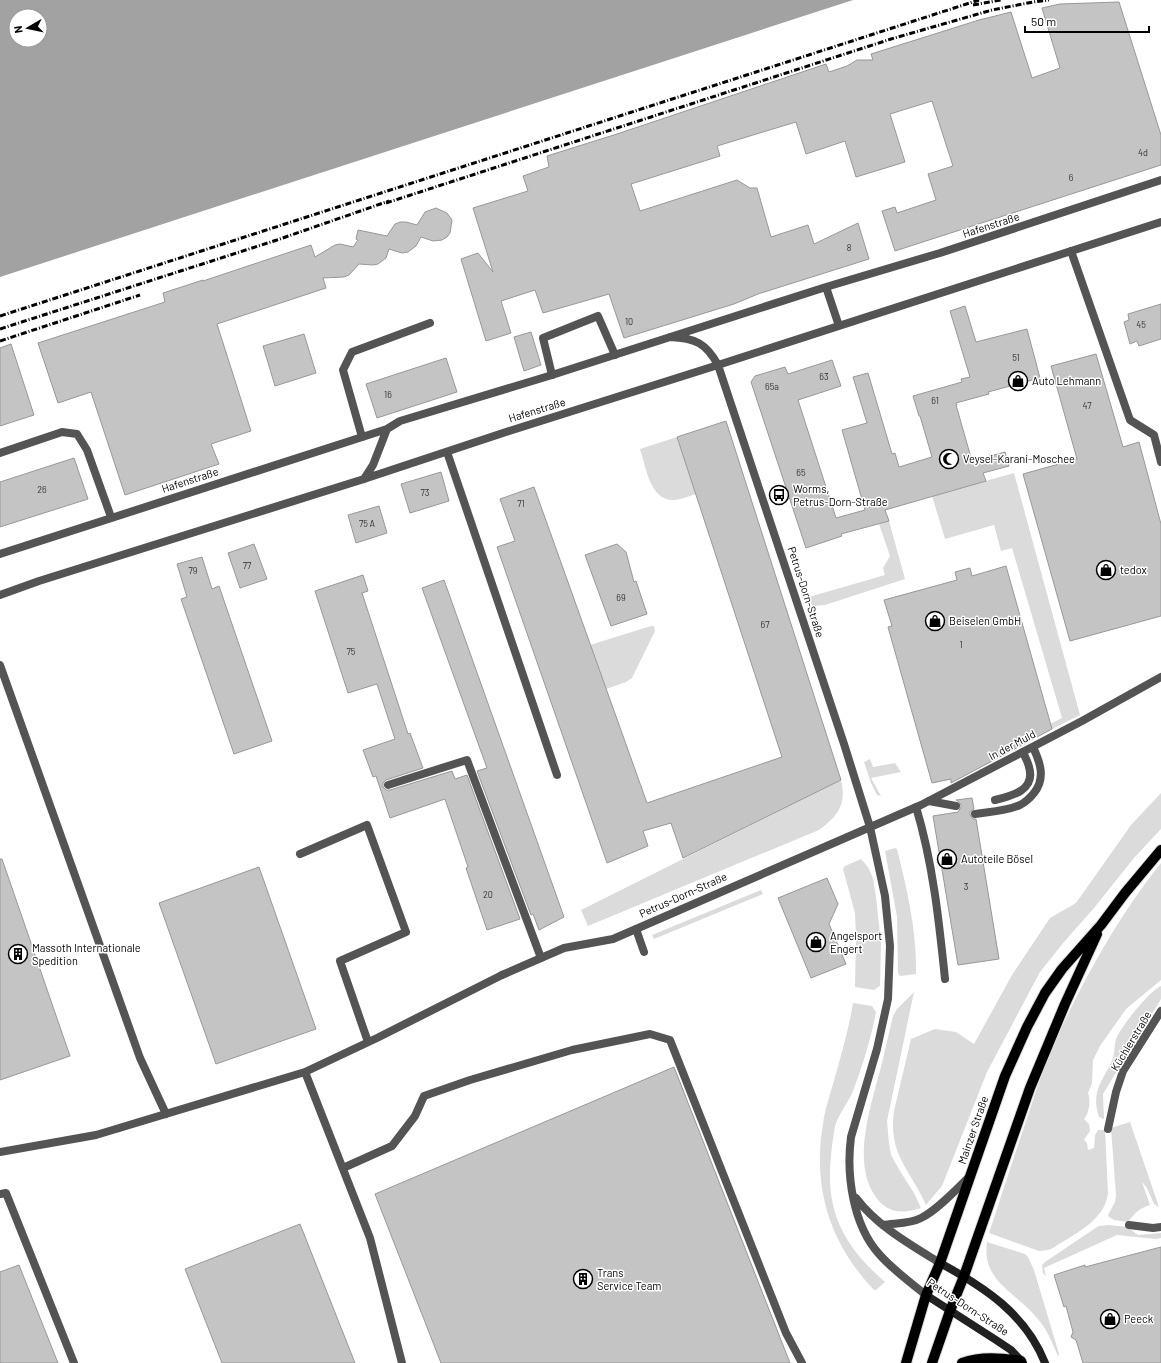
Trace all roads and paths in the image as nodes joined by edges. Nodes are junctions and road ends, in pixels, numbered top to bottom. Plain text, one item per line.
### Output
1 (1161, 180) edge
2 (1161, 222) edge
3 (1071, 251) junction
4 (826, 288) junction
5 (430, 323) dead end
6 (839, 326) junction
7 (670, 337) junction
8 (615, 355) junction
9 (718, 365) junction
10 (552, 375) junction
11 (387, 429) junction
12 (362, 437) junction
13 (446, 452) junction
14 (0, 453) edge
15 (1161, 462) edge
16 (364, 479) junction
17 (111, 517) junction
18 (0, 554) edge
19 (0, 595) edge
20 (0, 665) edge
21 (1161, 678) edge
22 (1033, 747) junction
23 (1023, 752) junction
24 (557, 775) dead end
25 (388, 785) dead end
26 (995, 800) dead end
27 (929, 801) junction
28 (956, 806) dead end
29 (916, 808) junction
30 (975, 814) dead end
31 (870, 827) junction
32 (1161, 850) edge
33 (300, 854) dead end
34 (1101, 925) junction
35 (636, 929) junction
36 (644, 952) dead end
37 (541, 958) junction
38 (945, 979) dead end
39 (1161, 1011) edge
40 (368, 1042) junction
41 (305, 1072) junction
42 (166, 1114) junction
43 (1108, 1129) dead end
44 (0, 1152) edge
45 (343, 1168) junction
46 (969, 1178) junction
47 (0, 1194) edge
48 (853, 1194) junction
49 (883, 1225) junction
50 (1129, 1225) dead end
51 (1161, 1227) edge
52 (940, 1263) junction
53 (964, 1276) junction
54 (926, 1295) junction
55 (950, 1311) junction
56 (1022, 1362) edge
57 (74, 1363) edge
58 (402, 1363) edge
59 (802, 1363) edge
60 (906, 1363) edge
61 (932, 1363) edge
62 (962, 1363) edge
63 (1045, 1363) edge

1 - 4 street, Hafenstraße
2 - 3 street, Hafenstraße
3 - 6 street, Hafenstraße
3 - 15 street
4 - 6 street
4 - 7 street, Hafenstraße
5 - 12 street
6 - 9 street, Hafenstraße
7 - 8 street, Hafenstraße
7 - 9 street, Hafenstraße
8 - 10 street, Hafenstraße
8 - 10 street
9 - 13 street, Hafenstraße
9 - 31 street, Petrus-Dorn-Straße
10 - 11 street, Hafenstraße
11 - 12 street, Hafenstraße
11 - 16 street
12 - 17 street, Hafenstraße
13 - 16 street, Hafenstraße
13 - 24 street
14 - 17 street
16 - 19 street, Hafenstraße
17 - 18 street, Hafenstraße
20 - 42 street
21 - 22 street, In der Muld
22 - 23 street, In der Muld
22 - 30 street
23 - 26 street
23 - 27 street, In der Muld
25 - 37 street
27 - 28 street
27 - 29 street, In der Muld
29 - 31 street, In der Muld
29 - 38 street
31 - 35 street, Petrus-Dorn-Straße
31 - 48 street, Petrus-Dorn-Straße
32 - 34 main road, Mainzer Straße
33 - 40 street
34 - 46 main road, Mainzer Straße
34 - 53 main road, Mainzer Straße
35 - 36 street
35 - 37 street, Petrus-Dorn-Straße
37 - 40 street, Petrus-Dorn-Straße
39 - 43 street, Küchlerstraße
40 - 41 street, Petrus-Dorn-Straße
41 - 42 street, Petrus-Dorn-Straße
41 - 45 street
42 - 44 street, Petrus-Dorn-Straße
45 - 58 street
45 - 59 street
46 - 49 street
46 - 52 main road, Mainzer Straße
47 - 57 street
48 - 49 street, Petrus-Dorn-Straße
48 - 54 street, Petrus-Dorn-Straße
49 - 52 street, Petrus-Dorn-Straße
50 - 51 street
52 - 53 main road, Petrus-Dorn-Straße
52 - 54 main road, Mainzer Straße
53 - 55 main road, Mainzer Straße
53 - 63 main road, Petrus-Dorn-Straße
54 - 55 main road, Petrus-Dorn-Straße
54 - 60 main road, Mainzer Straße
55 - 56 main road, Petrus-Dorn-Straße
55 - 61 main road, Mainzer Straße
56 - 62 main road, Petrus-Dorn-Straße

